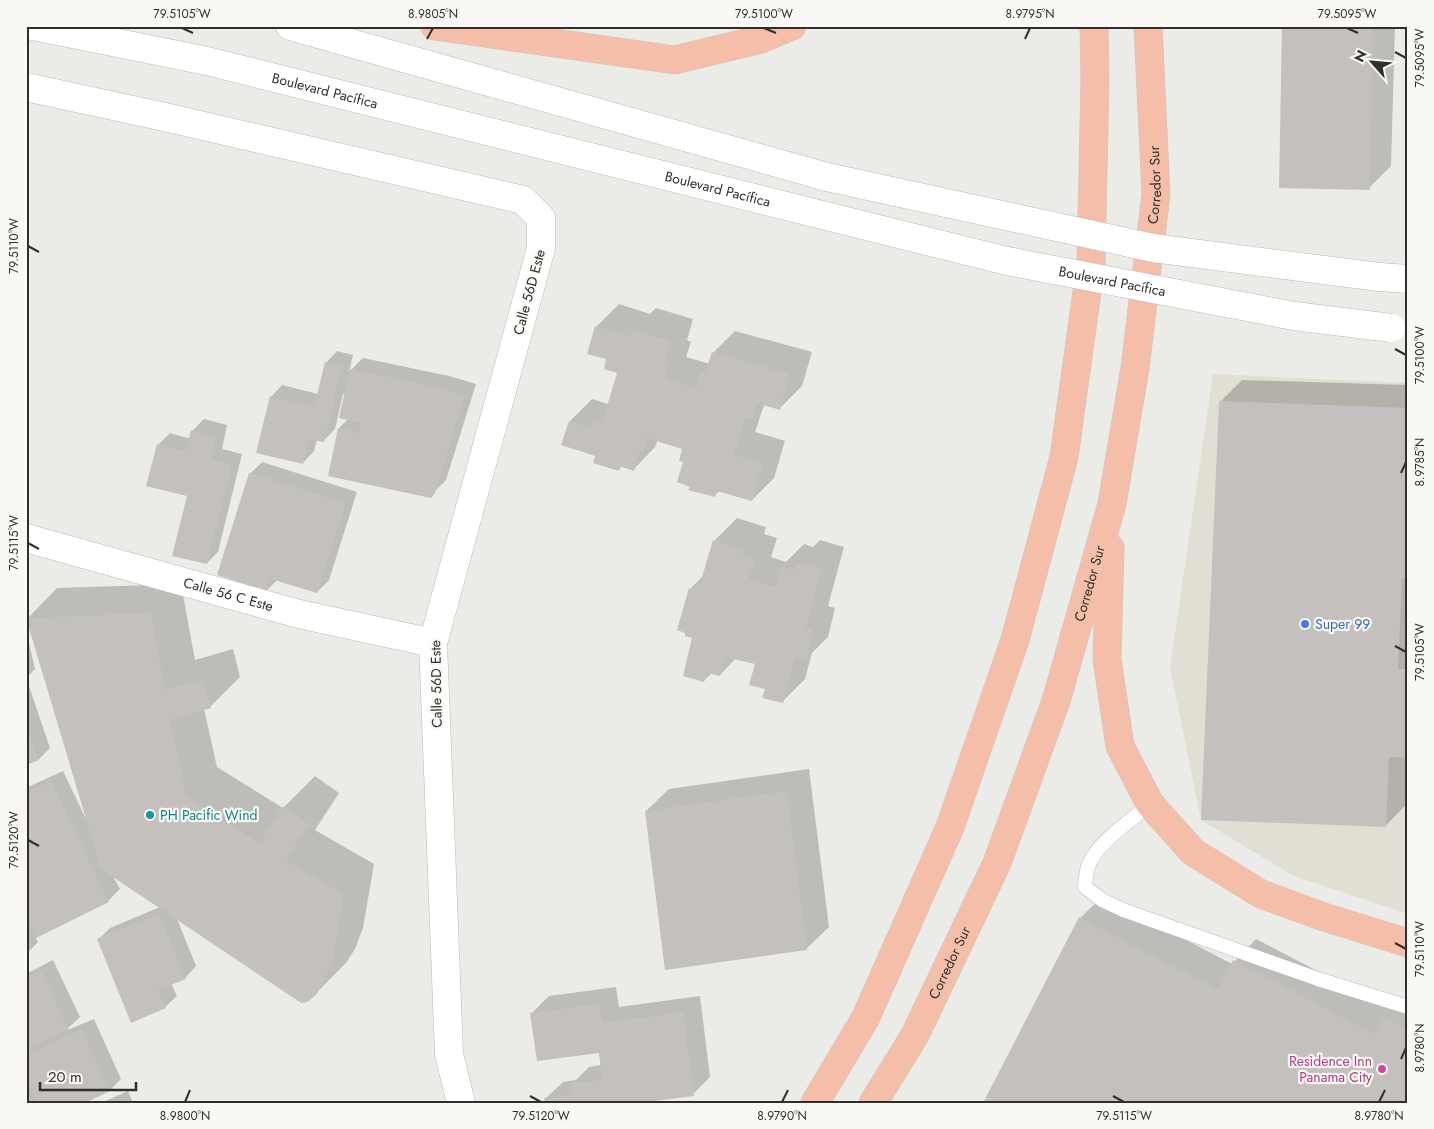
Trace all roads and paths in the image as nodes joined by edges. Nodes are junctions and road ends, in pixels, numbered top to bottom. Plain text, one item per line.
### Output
1 (33, 26) edge
2 (290, 26) edge
3 (435, 26) edge
4 (792, 26) edge
5 (1094, 26) edge
6 (1148, 26) edge
7 (26, 87) edge
8 (1408, 279) edge
9 (1399, 329) edge
10 (1112, 504) junction
11 (26, 538) edge
12 (432, 643) junction
13 (1150, 804) junction
14 (1408, 942) edge
15 (1408, 1007) edge
16 (461, 1103) edge
17 (815, 1103) edge
18 (874, 1103) edge

1 - 9 street, Boulevard Pacífica, bridge
2 - 8 street, bridge
3 - 4 highway
5 - 17 highway
6 - 10 highway, Corredor Sur
7 - 12 street, Calle 56D Este
10 - 13 highway
10 - 18 highway, Corredor Sur
11 - 12 street, Calle 56 C Este
12 - 16 street, Calle 56D Este
13 - 14 highway
13 - 15 lane

